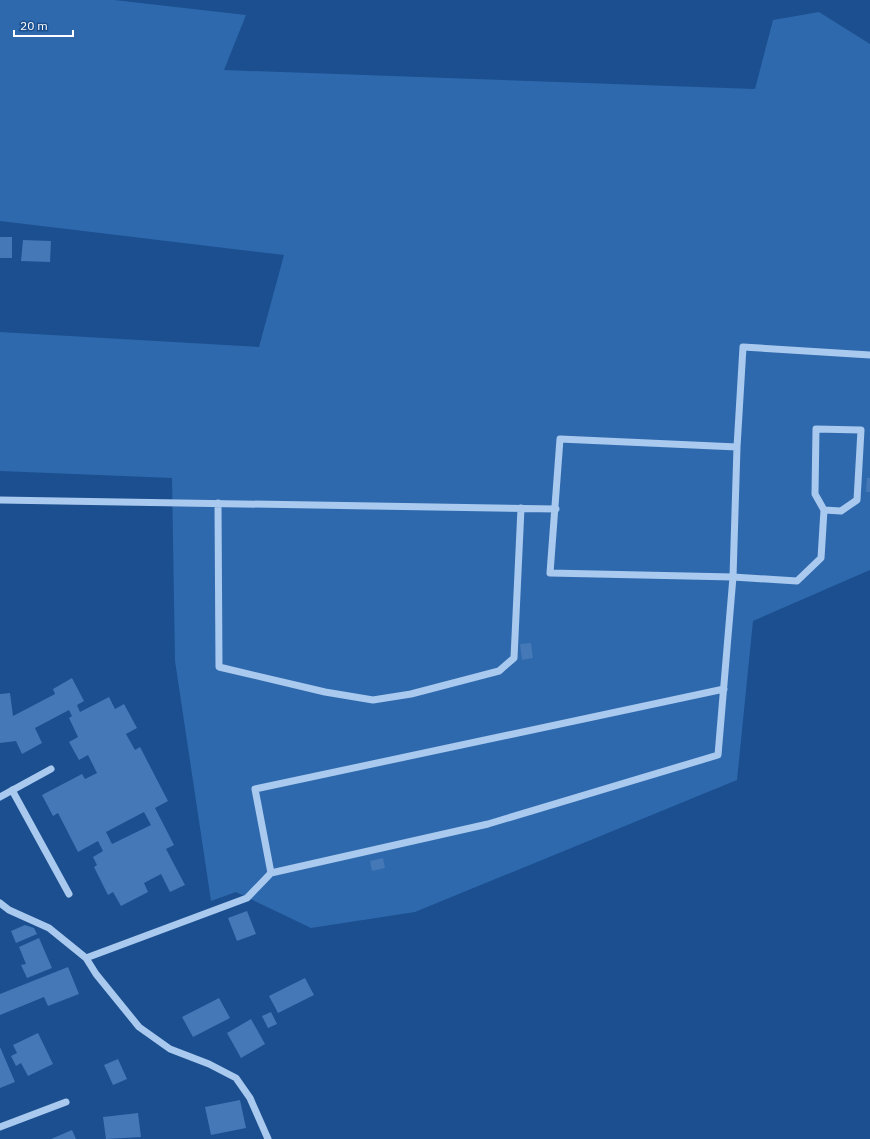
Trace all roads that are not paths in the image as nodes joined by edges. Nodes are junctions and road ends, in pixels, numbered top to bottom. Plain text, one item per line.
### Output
1 (870, 355) edge
2 (737, 447) junction
3 (0, 500) edge
4 (218, 503) junction
5 (521, 508) junction
6 (556, 509) junction
7 (824, 510) junction
8 (734, 577) junction
9 (724, 689) junction
10 (51, 769) dead end
11 (12, 790) junction
12 (0, 797) edge
13 (271, 873) junction
14 (69, 894) dead end
15 (0, 903) edge
16 (86, 958) junction
17 (66, 1102) dead end
18 (0, 1127) edge
19 (268, 1139) edge

1 - 2 street
2 - 6 street
2 - 8 street
3 - 4 street
4 - 5 street
4 - 5 street
5 - 6 street
6 - 8 street
7 - 7 street
7 - 8 street
8 - 9 street
9 - 13 street
9 - 13 street
10 - 11 street
11 - 12 street
11 - 14 street
13 - 16 street
15 - 16 street
16 - 19 street
17 - 18 street

